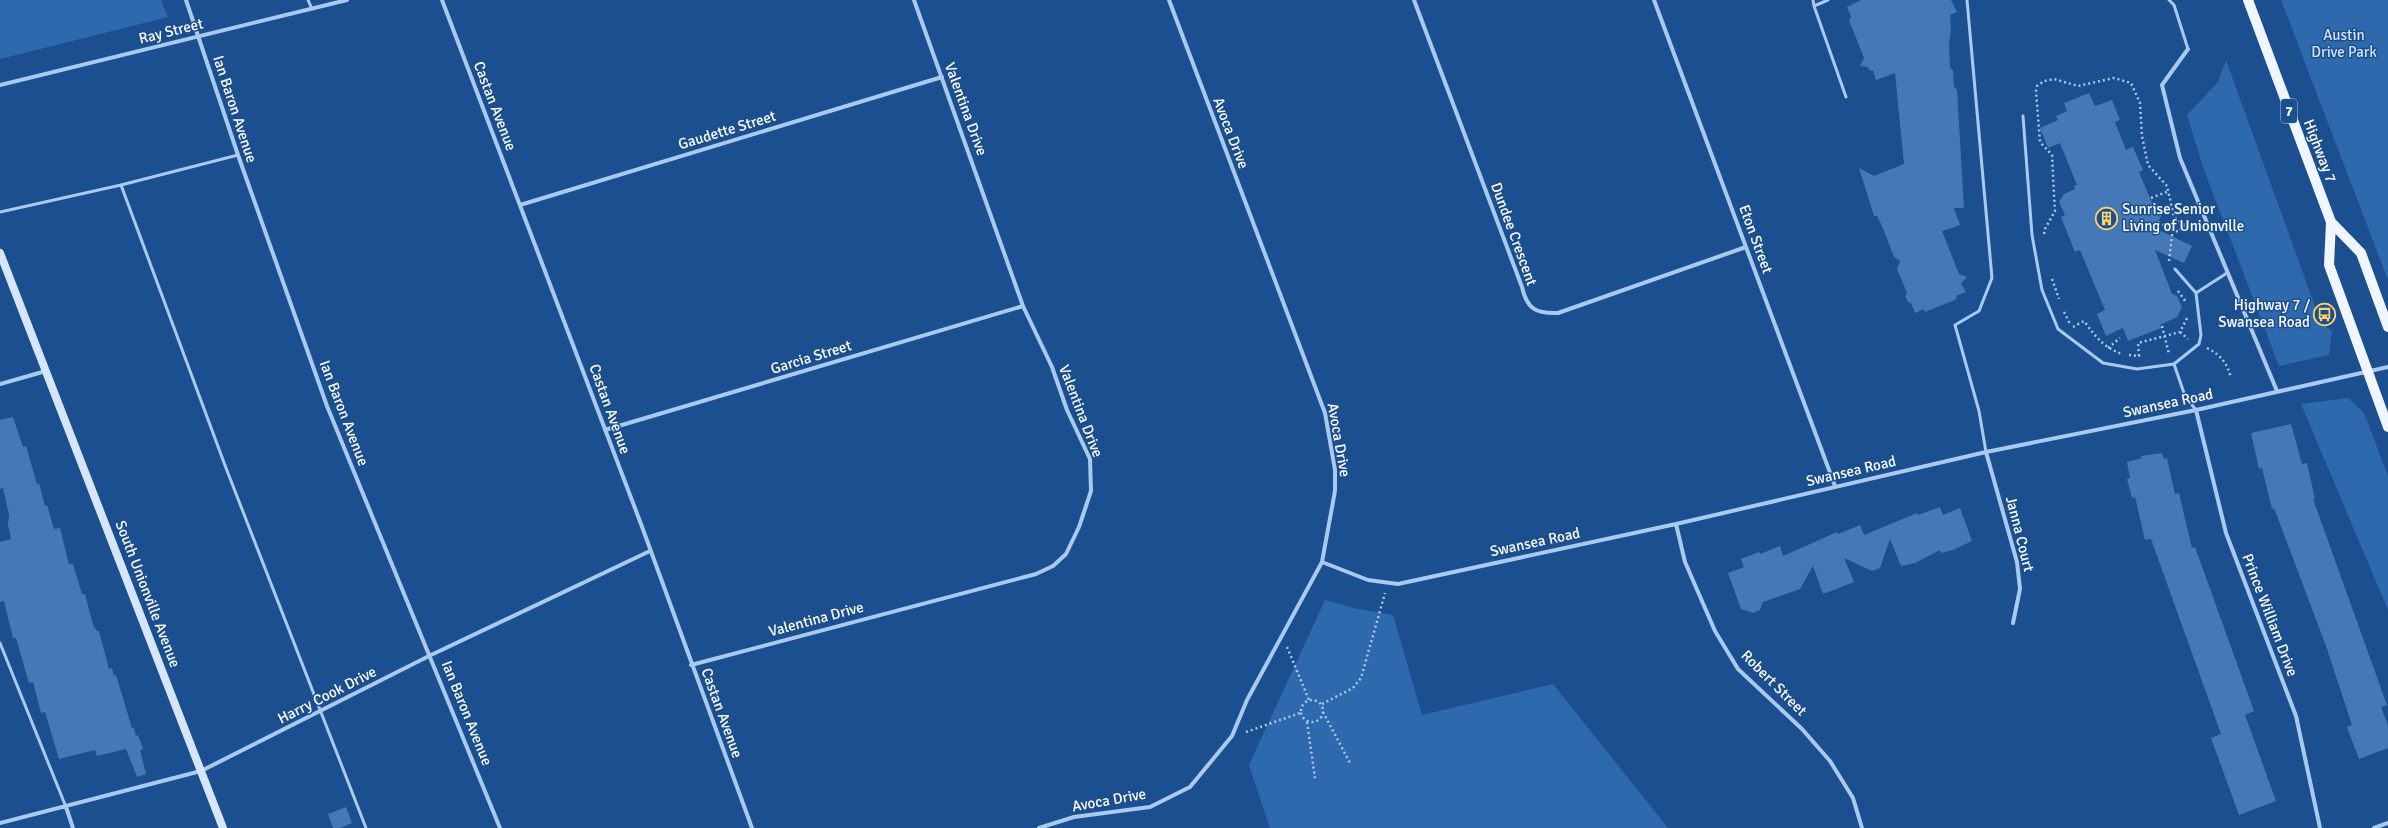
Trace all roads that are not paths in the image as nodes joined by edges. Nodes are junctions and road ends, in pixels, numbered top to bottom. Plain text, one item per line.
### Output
1 (186, 0) edge
2 (308, 0) edge
3 (347, 0) edge
4 (442, 0) edge
5 (914, 0) edge
6 (1169, 0) edge
7 (1414, 0) edge
8 (1654, 0) edge
9 (1812, 0) edge
10 (1828, 0) edge
11 (1967, 0) edge
12 (2169, 0) edge
13 (2248, 0) edge
14 (1814, 6) junction
15 (312, 8) junction
16 (200, 36) junction
17 (2188, 49) joint
18 (942, 77) junction
19 (0, 85) edge
20 (1846, 97) dead end
21 (2023, 116) dead end
22 (238, 155) junction
23 (122, 185) junction
24 (520, 205) junction
25 (0, 212) edge
26 (2331, 222) junction
27 (1746, 247) junction
28 (0, 253) edge
29 (2175, 269) dead end
30 (2227, 273) junction
31 (2196, 293) junction
32 (1023, 306) junction
33 (2388, 327) edge
34 (2174, 364) junction
35 (2388, 367) edge
36 (46, 370) junction
37 (2369, 371) junction
38 (0, 384) edge
39 (2277, 391) junction
40 (2196, 410) junction
41 (2388, 427) edge
42 (606, 430) junction
43 (1986, 452) junction
44 (1835, 486) junction
45 (1676, 524) junction
46 (650, 551) junction
47 (1322, 562) junction
48 (2013, 623) dead end
49 (0, 642) edge
50 (431, 655) junction
51 (691, 665) junction
52 (322, 712) junction
53 (201, 771) junction
54 (66, 807) junction
55 (0, 823) edge
56 (2388, 824) edge
57 (73, 828) edge
58 (223, 828) edge
59 (366, 828) edge
60 (500, 828) edge
61 (752, 828) edge
62 (1039, 828) edge
63 (1862, 828) edge
64 (2320, 828) edge
65 (2374, 828) edge

1 - 16 street, Ian Baron Avenue
2 - 15 lane
3 - 15 street, Ray Street
4 - 24 street, Castan Avenue
5 - 18 street, Valentina Drive
6 - 47 street, Avoca Drive
7 - 27 street, Dundee Crescent
8 - 27 street, Eton Street
9 - 14 lane
10 - 14 lane
11 - 43 lane
12 - 17 lane
13 - 26 main road, Highway 7 / 7
14 - 20 lane
15 - 16 street, Ray Street
16 - 19 street, Ray Street
16 - 22 street, Ian Baron Avenue
17 - 30 street
18 - 24 street, Gaudette Street
18 - 32 street, Valentina Drive
21 - 34 lane
22 - 23 lane
22 - 50 street, Ian Baron Avenue
23 - 25 lane
23 - 52 lane
24 - 42 street, Castan Avenue
26 - 33 main road, Highway 7 / 7
26 - 37 main road, Highway 7 / 7
27 - 44 street, Eton Street
28 - 36 street, South Unionville Avenue
29 - 31 lane
30 - 31 lane
30 - 39 street
31 - 34 lane
32 - 42 street, Garcia Street
32 - 51 street, Valentina Drive
34 - 40 lane
35 - 37 street, Swansea Road
36 - 38 street
36 - 53 street, South Unionville Avenue
37 - 39 street, Swansea Road
37 - 41 main road, Highway 7 / 7
39 - 40 street, Swansea Road
40 - 43 street, Swansea Road
40 - 64 street, Prince William Drive
42 - 46 street, Castan Avenue
43 - 44 street, Swansea Road
43 - 48 street, Janna Court
44 - 45 street, Swansea Road
45 - 47 street, Swansea Road
45 - 63 street, Robert Street
46 - 50 street, Harry Cook Drive
46 - 51 street, Castan Avenue
47 - 62 street, Avoca Drive
49 - 54 lane
50 - 52 street, Harry Cook Drive
50 - 60 street, Ian Baron Avenue
51 - 61 street, Castan Avenue
52 - 53 street, Harry Cook Drive
52 - 59 lane
53 - 54 street, Harry Cook Drive
53 - 58 street, South Unionville Avenue
54 - 55 street, Harry Cook Drive
54 - 57 street
56 - 65 street

